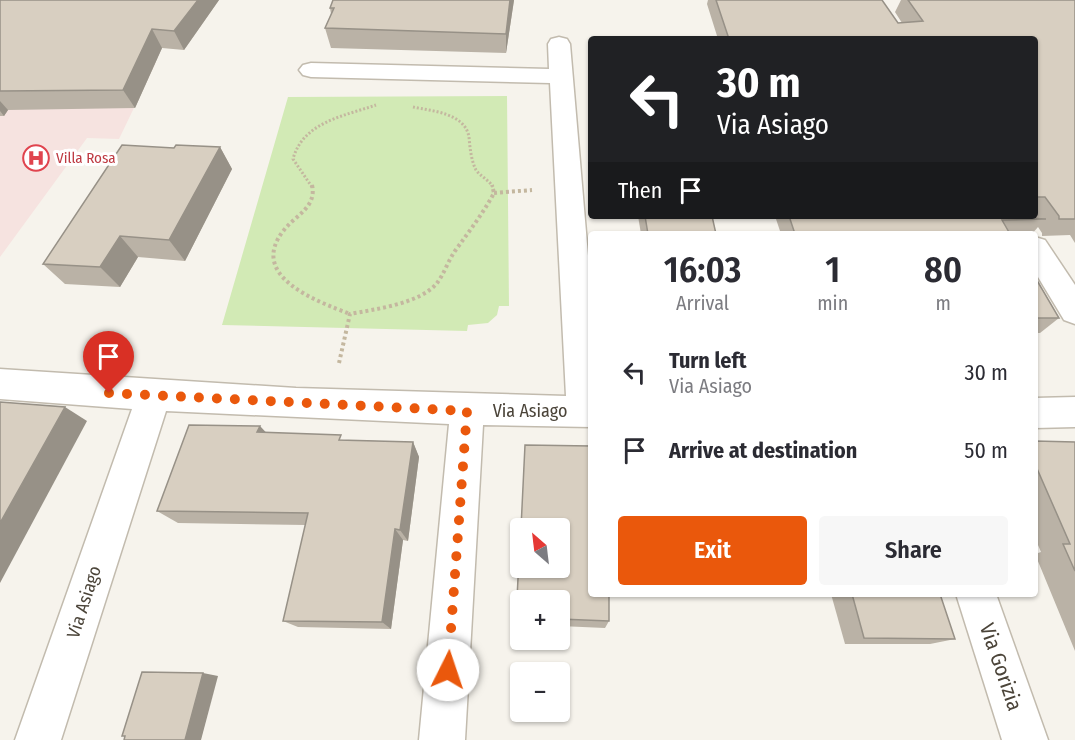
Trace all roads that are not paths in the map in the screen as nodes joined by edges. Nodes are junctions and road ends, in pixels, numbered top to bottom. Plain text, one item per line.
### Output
1 (559, 44) dead end
2 (311, 70) dead end
3 (561, 76) junction
4 (1038, 253) edge
5 (1075, 311) edge
6 (0, 384) edge
7 (153, 397) junction
8 (467, 411) junction
9 (587, 412) edge
10 (1038, 412) edge
11 (1075, 412) edge
12 (977, 597) edge
13 (38, 740) edge
14 (442, 740) edge
15 (1025, 740) edge

1 - 3 street, Via Asiago
2 - 3 street
3 - 9 street, Via Asiago
4 - 5 street
6 - 7 street, Via Asiago
7 - 8 street, Via Asiago
7 - 13 street, Via Asiago
8 - 9 street, Via Asiago
8 - 14 street
10 - 11 street
12 - 15 street, Via Gorizia

